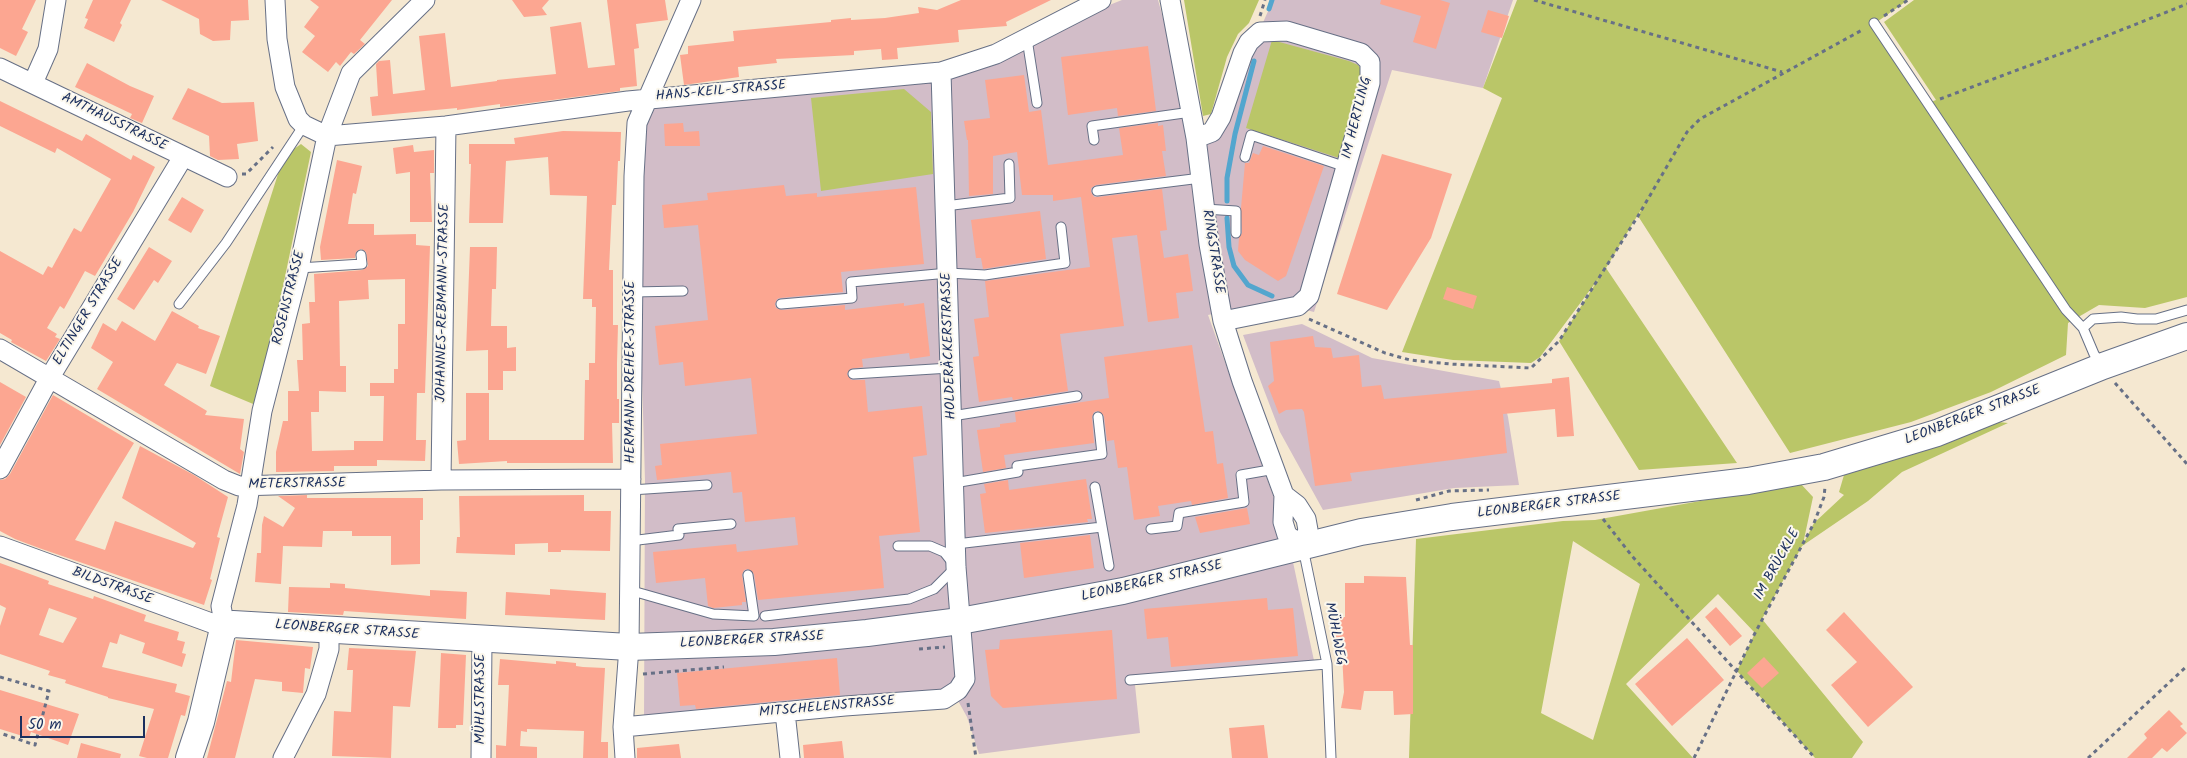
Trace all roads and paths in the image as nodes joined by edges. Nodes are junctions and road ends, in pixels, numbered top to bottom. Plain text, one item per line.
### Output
1 (56, 0) edge
2 (275, 0) edge
3 (425, 0) edge
4 (691, 0) edge
5 (1101, 0) edge
6 (1170, 0) edge
7 (1534, 0) edge
8 (1908, 0) edge
9 (2187, 4) edge
10 (1874, 23) junction
11 (1026, 39) junction
12 (0, 68) edge
13 (941, 72) junction
14 (1783, 72) junction
15 (33, 84) junction
16 (648, 99) junction
17 (1037, 103) dead end
18 (1927, 103) junction
19 (1191, 112) junction
20 (304, 125) junction
21 (446, 126) junction
22 (327, 136) junction
23 (1196, 138) junction
24 (1094, 140) dead end
25 (275, 145) dead end
26 (183, 157) junction
27 (1245, 157) dead end
28 (1009, 164) dead end
29 (1346, 167) junction
30 (227, 177) joint
31 (1201, 178) junction
32 (1097, 191) dead end
33 (945, 206) junction
34 (1205, 209) junction
35 (1061, 227) dead end
36 (1236, 233) dead end
37 (361, 255) dead end
38 (299, 268) junction
39 (948, 273) junction
40 (683, 291) dead end
41 (633, 292) junction
42 (179, 304) dead end
43 (781, 304) dead end
44 (1298, 306) junction
45 (2187, 310) edge
46 (1223, 321) junction
47 (2083, 328) junction
48 (2187, 336) edge
49 (0, 349) edge
50 (2103, 366) junction
51 (950, 368) junction
52 (853, 374) dead end
53 (50, 377) junction
54 (1077, 396) dead end
55 (952, 416) junction
56 (1098, 416) dead end
57 (2187, 464) edge
58 (1824, 466) junction
59 (0, 469) edge
60 (1275, 469) junction
61 (441, 480) junction
62 (954, 483) junction
63 (631, 485) junction
64 (707, 485) dead end
65 (249, 486) junction
66 (1095, 487) dead end
67 (1596, 500) junction
68 (731, 524) dead end
69 (1102, 527) junction
70 (1151, 529) dead end
71 (630, 540) junction
72 (956, 544) junction
73 (0, 546) edge
74 (898, 546) dead end
75 (1302, 546) junction
76 (1109, 566) dead end
77 (956, 567) junction
78 (748, 575) dead end
79 (629, 590) junction
80 (765, 616) dead end
81 (960, 621) junction
82 (225, 628) junction
83 (329, 631) junction
84 (482, 640) junction
85 (629, 647) junction
86 (1328, 664) junction
87 (2187, 666) edge
88 (1737, 671) junction
89 (0, 677) edge
90 (1130, 680) dead end
91 (967, 700) dead end
92 (785, 712) junction
93 (623, 727) junction
94 (0, 733) edge
95 (189, 758) edge
96 (283, 758) edge
97 (481, 758) edge
98 (625, 758) edge
99 (790, 758) edge
100 (976, 758) edge
101 (1331, 758) edge
102 (1694, 758) edge
103 (1815, 758) edge
104 (2088, 758) edge

1 - 15 street
2 - 20 street
3 - 22 street, ROSENSTRASSE
4 - 16 street, HERMANN-DREHER-STRASSE
5 - 11 street, HANS-KEIL-STRASSE
6 - 19 street, RINGSTRASSE
7 - 14 path
8 - 10 path
9 - 18 path
10 - 14 path
10 - 18 lane
11 - 13 street, HANS-KEIL-STRASSE
11 - 17 lane
12 - 15 street, AMTHAUSSTRASSE
13 - 16 street, HANS-KEIL-STRASSE
13 - 33 street, HOLDERÄCKERSTRASSE
14 - 44 path
15 - 26 street, AMTHAUSSTRASSE
16 - 21 street, HANS-KEIL-STRASSE
16 - 41 street, HERMANN-DREHER-STRASSE
18 - 47 lane
19 - 23 street, RINGSTRASSE
19 - 24 lane
20 - 22 street
20 - 42 lane
21 - 22 street, HANS-KEIL-STRASSE
21 - 61 street, JOHANNES-REBMANN-STRASSE
22 - 38 street, ROSENSTRASSE
23 - 29 street, IM HERTLING
23 - 31 street, RINGSTRASSE
25 - 30 path
26 - 30 street, AMTHAUSSTRASSE
26 - 53 street, ELTINGER STRASSE
27 - 29 lane
28 - 33 lane
29 - 44 street, IM HERTLING
31 - 32 lane
31 - 34 street, RINGSTRASSE
33 - 39 street, HOLDERÄCKERSTRASSE
34 - 36 lane
34 - 46 street, RINGSTRASSE
35 - 39 lane
37 - 38 lane
38 - 65 street, ROSENSTRASSE
39 - 43 lane
39 - 51 street, HOLDERÄCKERSTRASSE
40 - 41 lane
41 - 63 street, HERMANN-DREHER-STRASSE
44 - 46 street
45 - 47 lane
46 - 60 street, RINGSTRASSE
47 - 50 lane
48 - 50 main road, LEONBERGER STRASSE
49 - 53 street, METERSTRASSE
50 - 57 path
50 - 58 main road, LEONBERGER STRASSE
51 - 52 lane
51 - 55 street, HOLDERÄCKERSTRASSE
53 - 59 street, ELTINGER STRASSE
53 - 65 street, METERSTRASSE
54 - 55 lane
55 - 62 street, HOLDERÄCKERSTRASSE
56 - 62 lane
58 - 67 main road, LEONBERGER STRASSE
58 - 88 path, IM BRÜCKLE
60 - 70 lane
60 - 75 street, RINGSTRASSE
61 - 63 street, METERSTRASSE
61 - 65 street, METERSTRASSE
62 - 72 street, HOLDERÄCKERSTRASSE
63 - 64 lane
63 - 71 street, HERMANN-DREHER-STRASSE
65 - 82 street, ROSENSTRASSE
66 - 69 lane
67 - 75 main road, LEONBERGER STRASSE
67 - 88 path
68 - 71 lane
69 - 72 lane
69 - 76 lane
71 - 79 street, HERMANN-DREHER-STRASSE
72 - 77 street, HOLDERÄCKERSTRASSE
73 - 82 street, BILDSTRASSE
74 - 77 lane
75 - 81 main road, LEONBERGER STRASSE
75 - 86 lane, MÜHLWEG
77 - 80 lane
77 - 81 street, HOLDERÄCKERSTRASSE
78 - 79 lane
79 - 85 street, HERMANN-DREHER-STRASSE
81 - 85 main road, LEONBERGER STRASSE
81 - 92 street, MITSCHELENSTRASSE
82 - 83 main road, LEONBERGER STRASSE
82 - 95 main road
83 - 84 main road, LEONBERGER STRASSE
83 - 96 street
84 - 85 main road, LEONBERGER STRASSE
84 - 97 street, MÜHLSTRASSE
85 - 93 street, HERMANN-DREHER-STRASSE
86 - 90 lane
86 - 101 lane, MÜHLWEG
87 - 104 path
88 - 102 path, IM BRÜCKLE
88 - 103 path
89 - 94 path
91 - 100 path
92 - 93 street, MITSCHELENSTRASSE
92 - 99 street
93 - 98 street, HERMANN-DREHER-STRASSE

